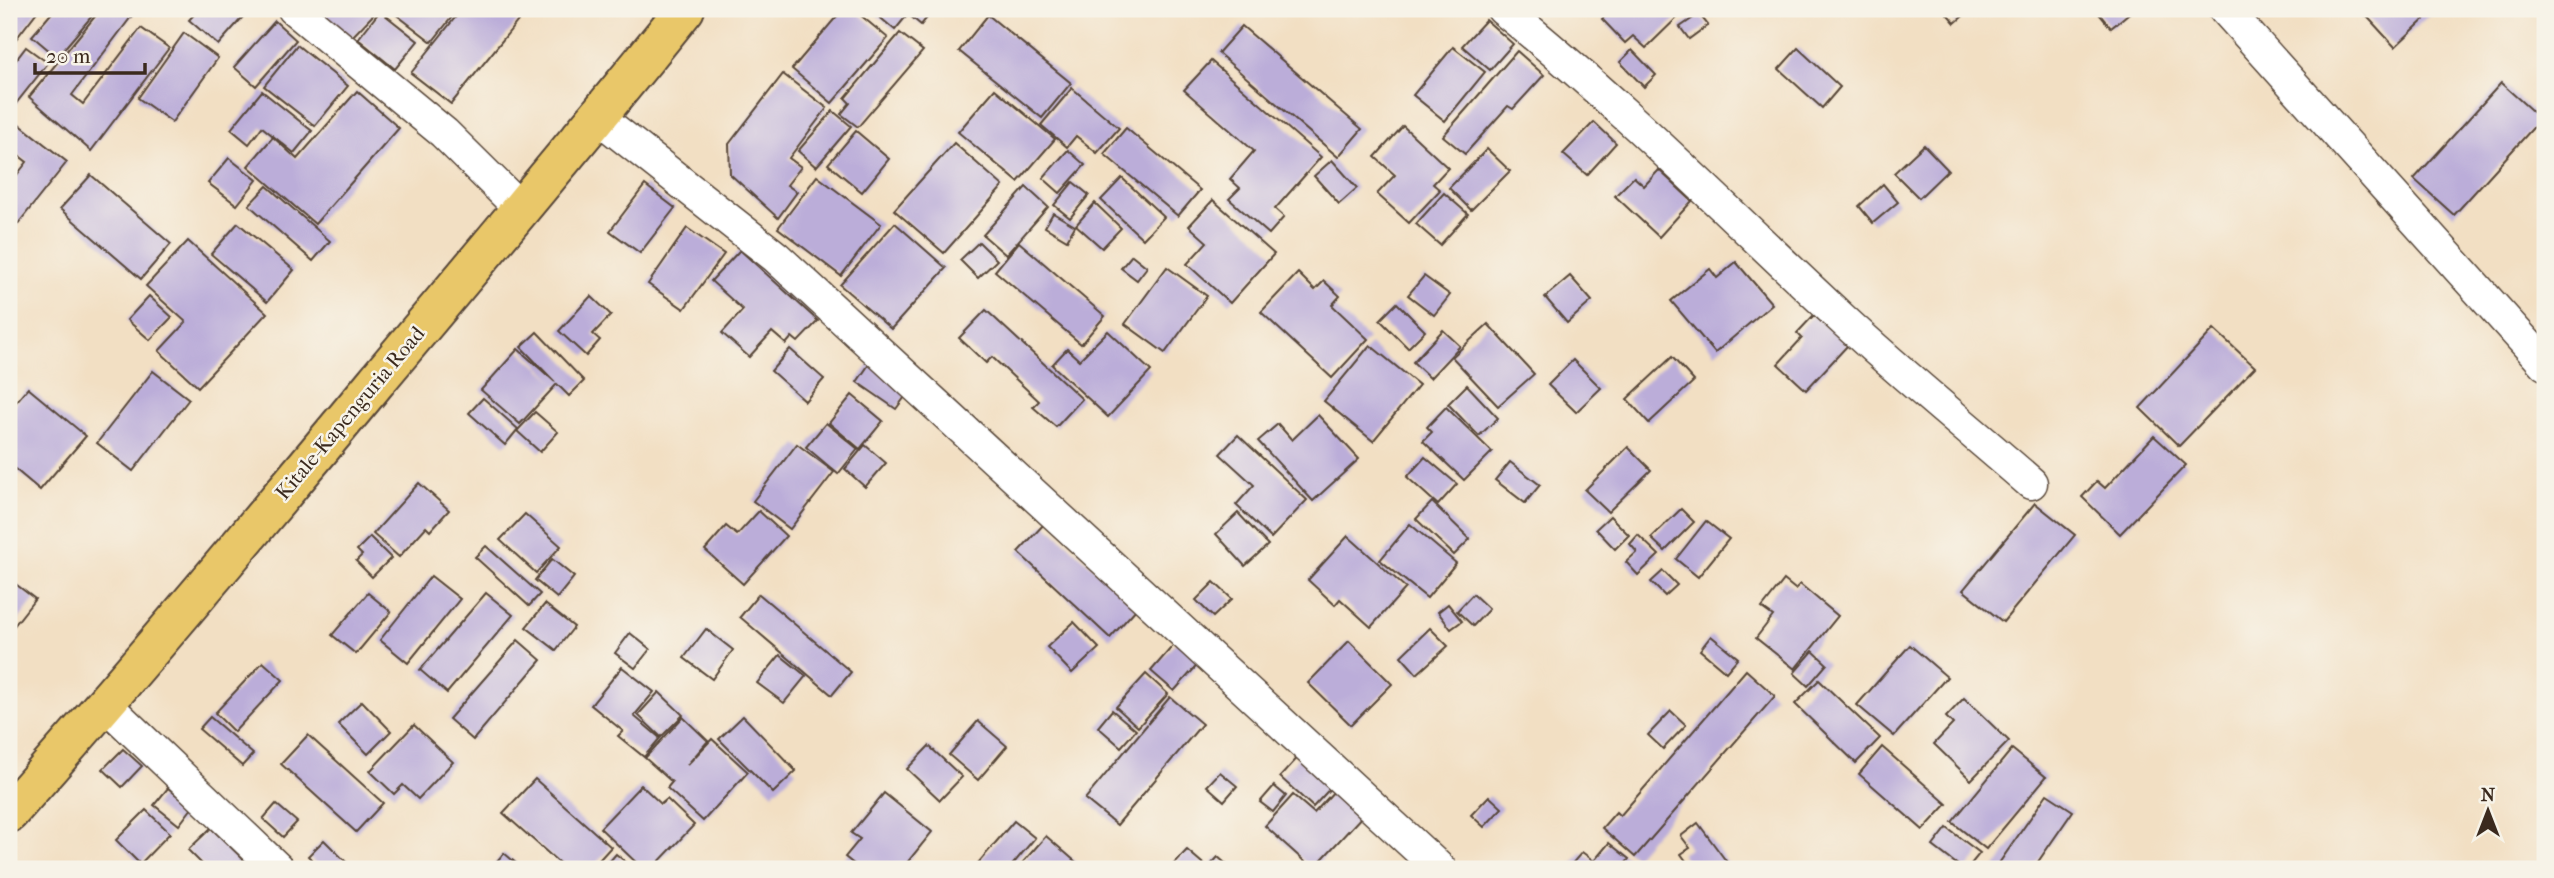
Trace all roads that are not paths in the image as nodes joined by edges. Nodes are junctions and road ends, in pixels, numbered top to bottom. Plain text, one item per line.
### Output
1 (294, 9) edge
2 (685, 9) edge
3 (1503, 9) edge
4 (2236, 13) edge
5 (598, 117) junction
6 (521, 209) junction
7 (2544, 360) edge
8 (2031, 483) dead end
9 (105, 704) junction
10 (9, 813) edge
11 (278, 869) edge
12 (1440, 869) edge

1 - 6 street
2 - 5 highway, Kitale-Kapenguria Road
3 - 8 street
4 - 7 street
5 - 6 highway, Kitale-Kapenguria Road
5 - 12 street
6 - 9 highway, Kitale-Kapenguria Road
9 - 10 highway, Kitale-Kapenguria Road
9 - 11 street

